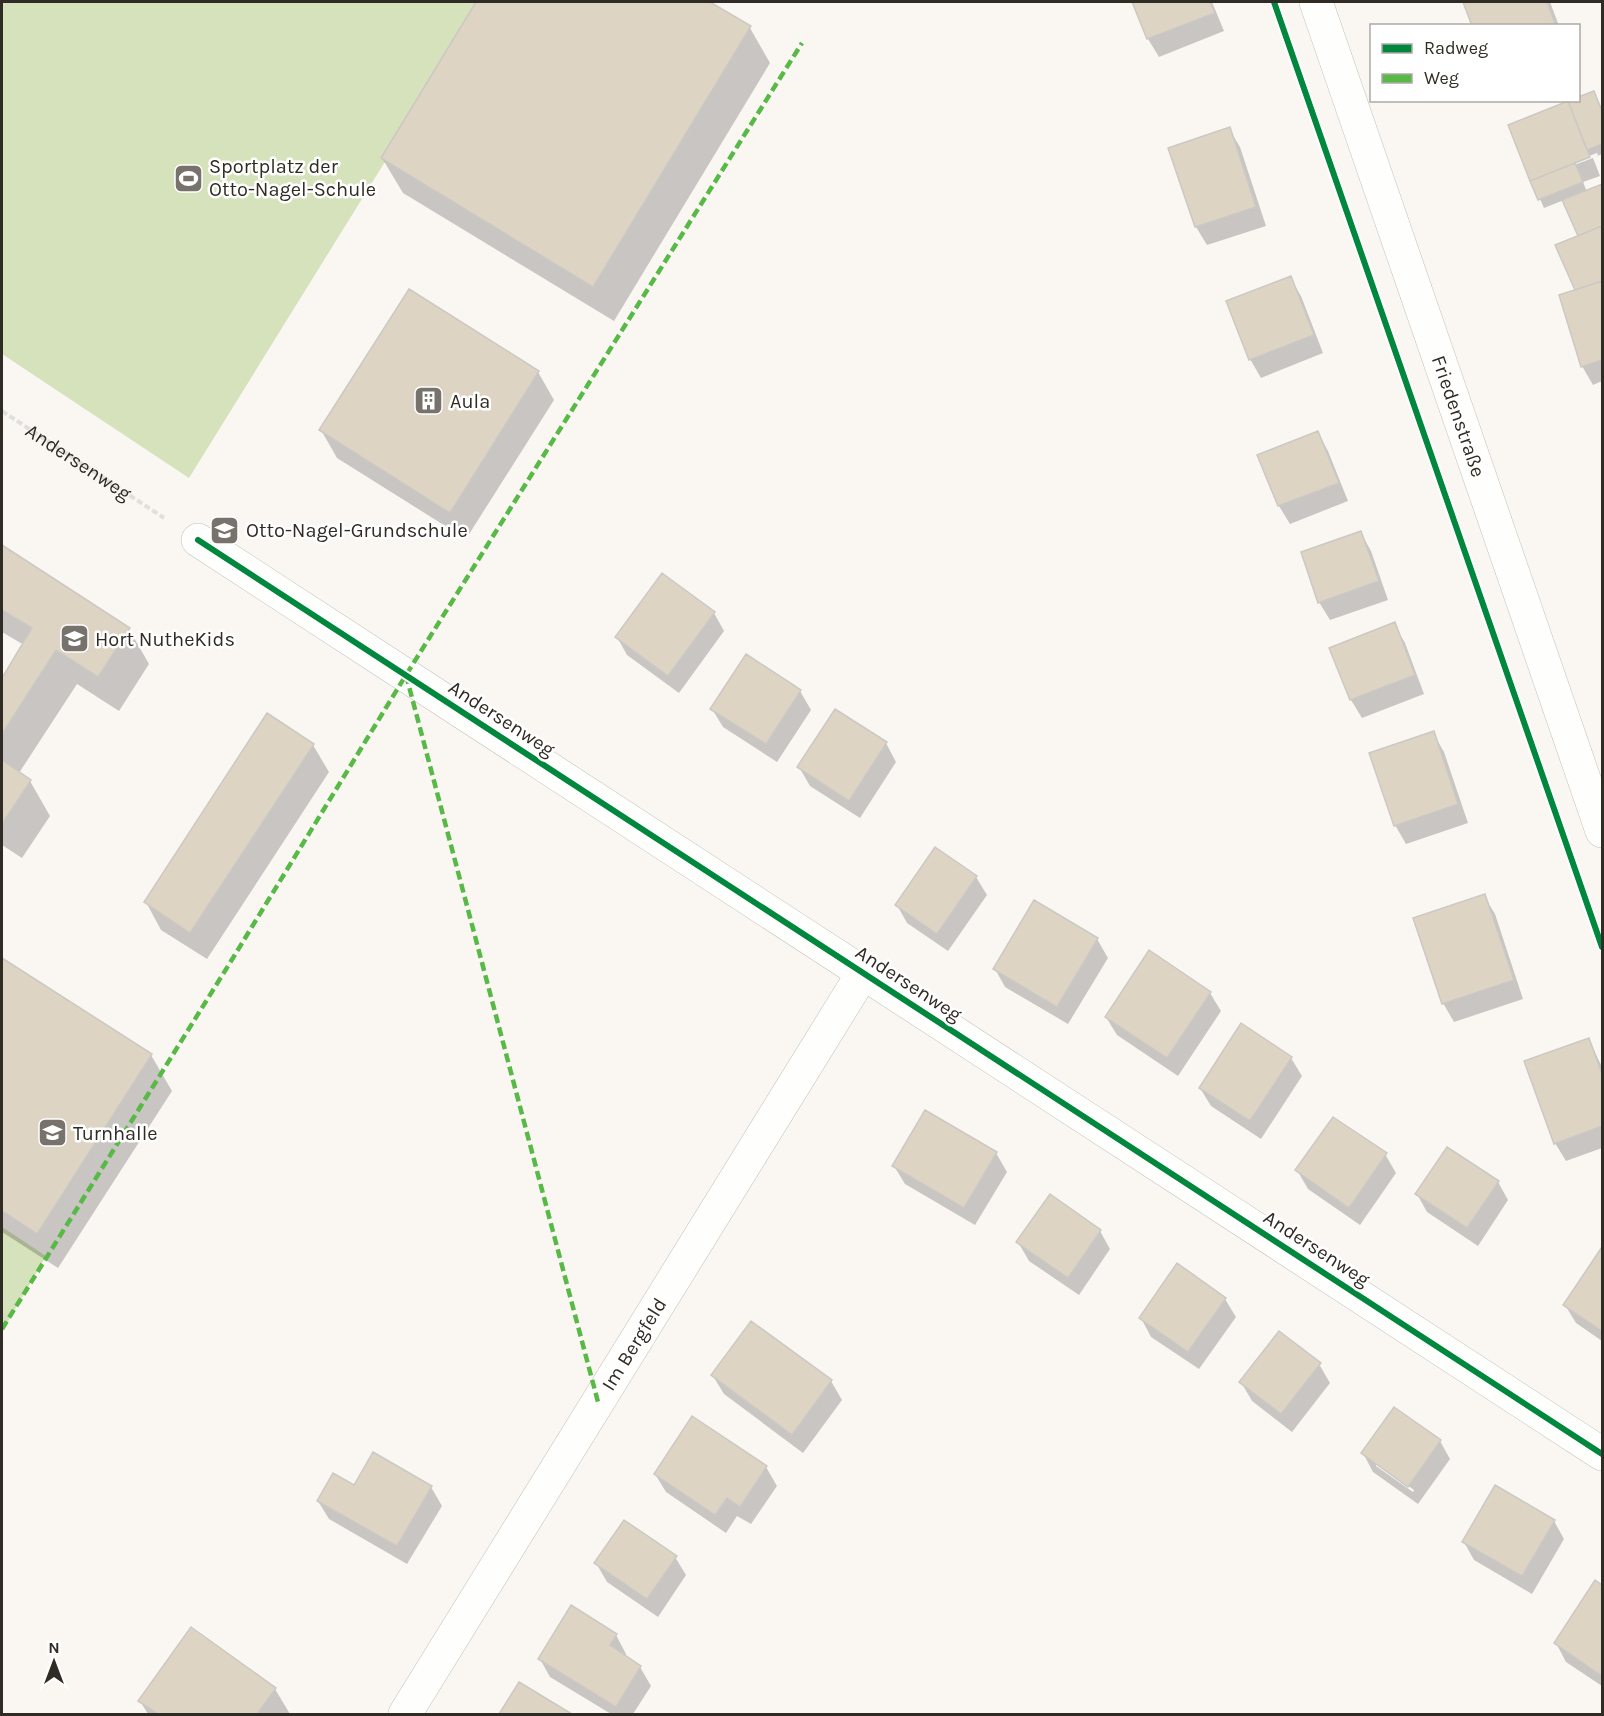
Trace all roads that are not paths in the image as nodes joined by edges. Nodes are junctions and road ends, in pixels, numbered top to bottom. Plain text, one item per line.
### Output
1 (1316, 2) edge
2 (198, 540) road end
3 (1602, 831) edge
4 (863, 973) junction
5 (1602, 1454) edge
6 (405, 1714) edge

1 - 3 street, Friedenstraße
2 - 4 street, Andersenweg
4 - 5 street, Andersenweg
4 - 6 street, Im Bergfeld

